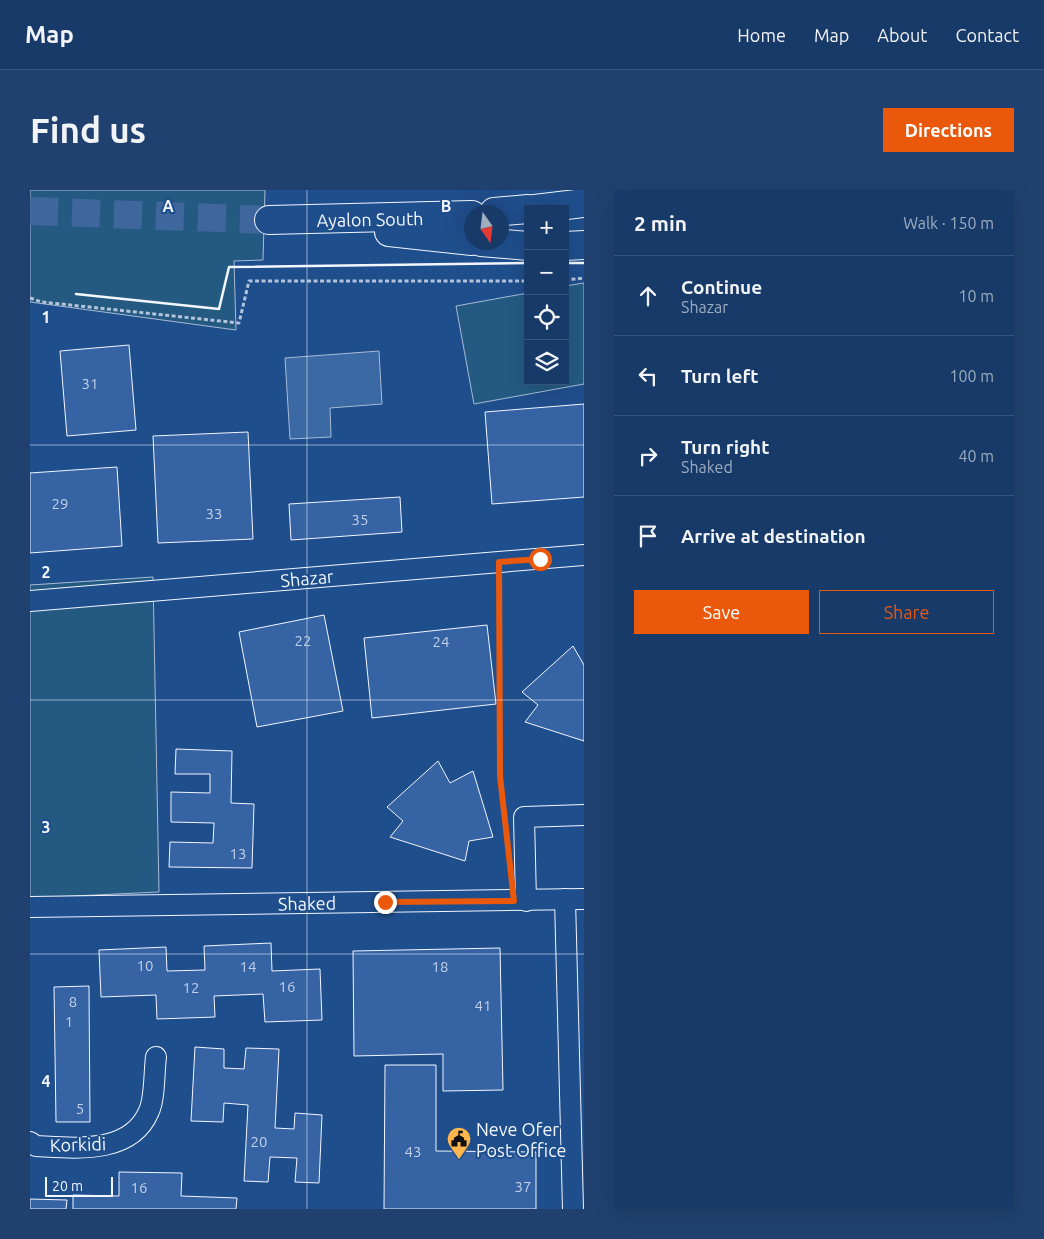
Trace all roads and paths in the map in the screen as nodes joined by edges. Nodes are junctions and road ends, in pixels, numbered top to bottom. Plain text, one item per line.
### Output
1 (584, 203) edge
2 (568, 205) edge
3 (524, 209) edge
4 (509, 211) edge
5 (464, 214) edge
6 (464, 240) edge
7 (509, 244) edge
8 (584, 245) edge
9 (524, 246) edge
10 (569, 246) edge
11 (584, 278) edge
12 (569, 280) edge
13 (524, 282) edge
14 (30, 298) edge
15 (584, 555) edge
16 (499, 562) junction
17 (30, 601) edge
18 (504, 814) dead end
19 (584, 815) edge
20 (575, 899) edge
21 (526, 901) junction
22 (30, 907) edge
23 (156, 1057) dead end
24 (30, 1142) edge
25 (573, 1209) edge

1 - 2 highway
3 - 4 highway
5 - 6 highway, Ayalon South
7 - 9 highway
8 - 10 highway
11 - 12 path
13 - 14 path
15 - 16 street, Shazar
16 - 17 street, Shazar
16 - 18 path
19 - 21 street
20 - 21 street, Shaked
20 - 25 street
21 - 22 street, Shaked
23 - 24 street, Korkidi

